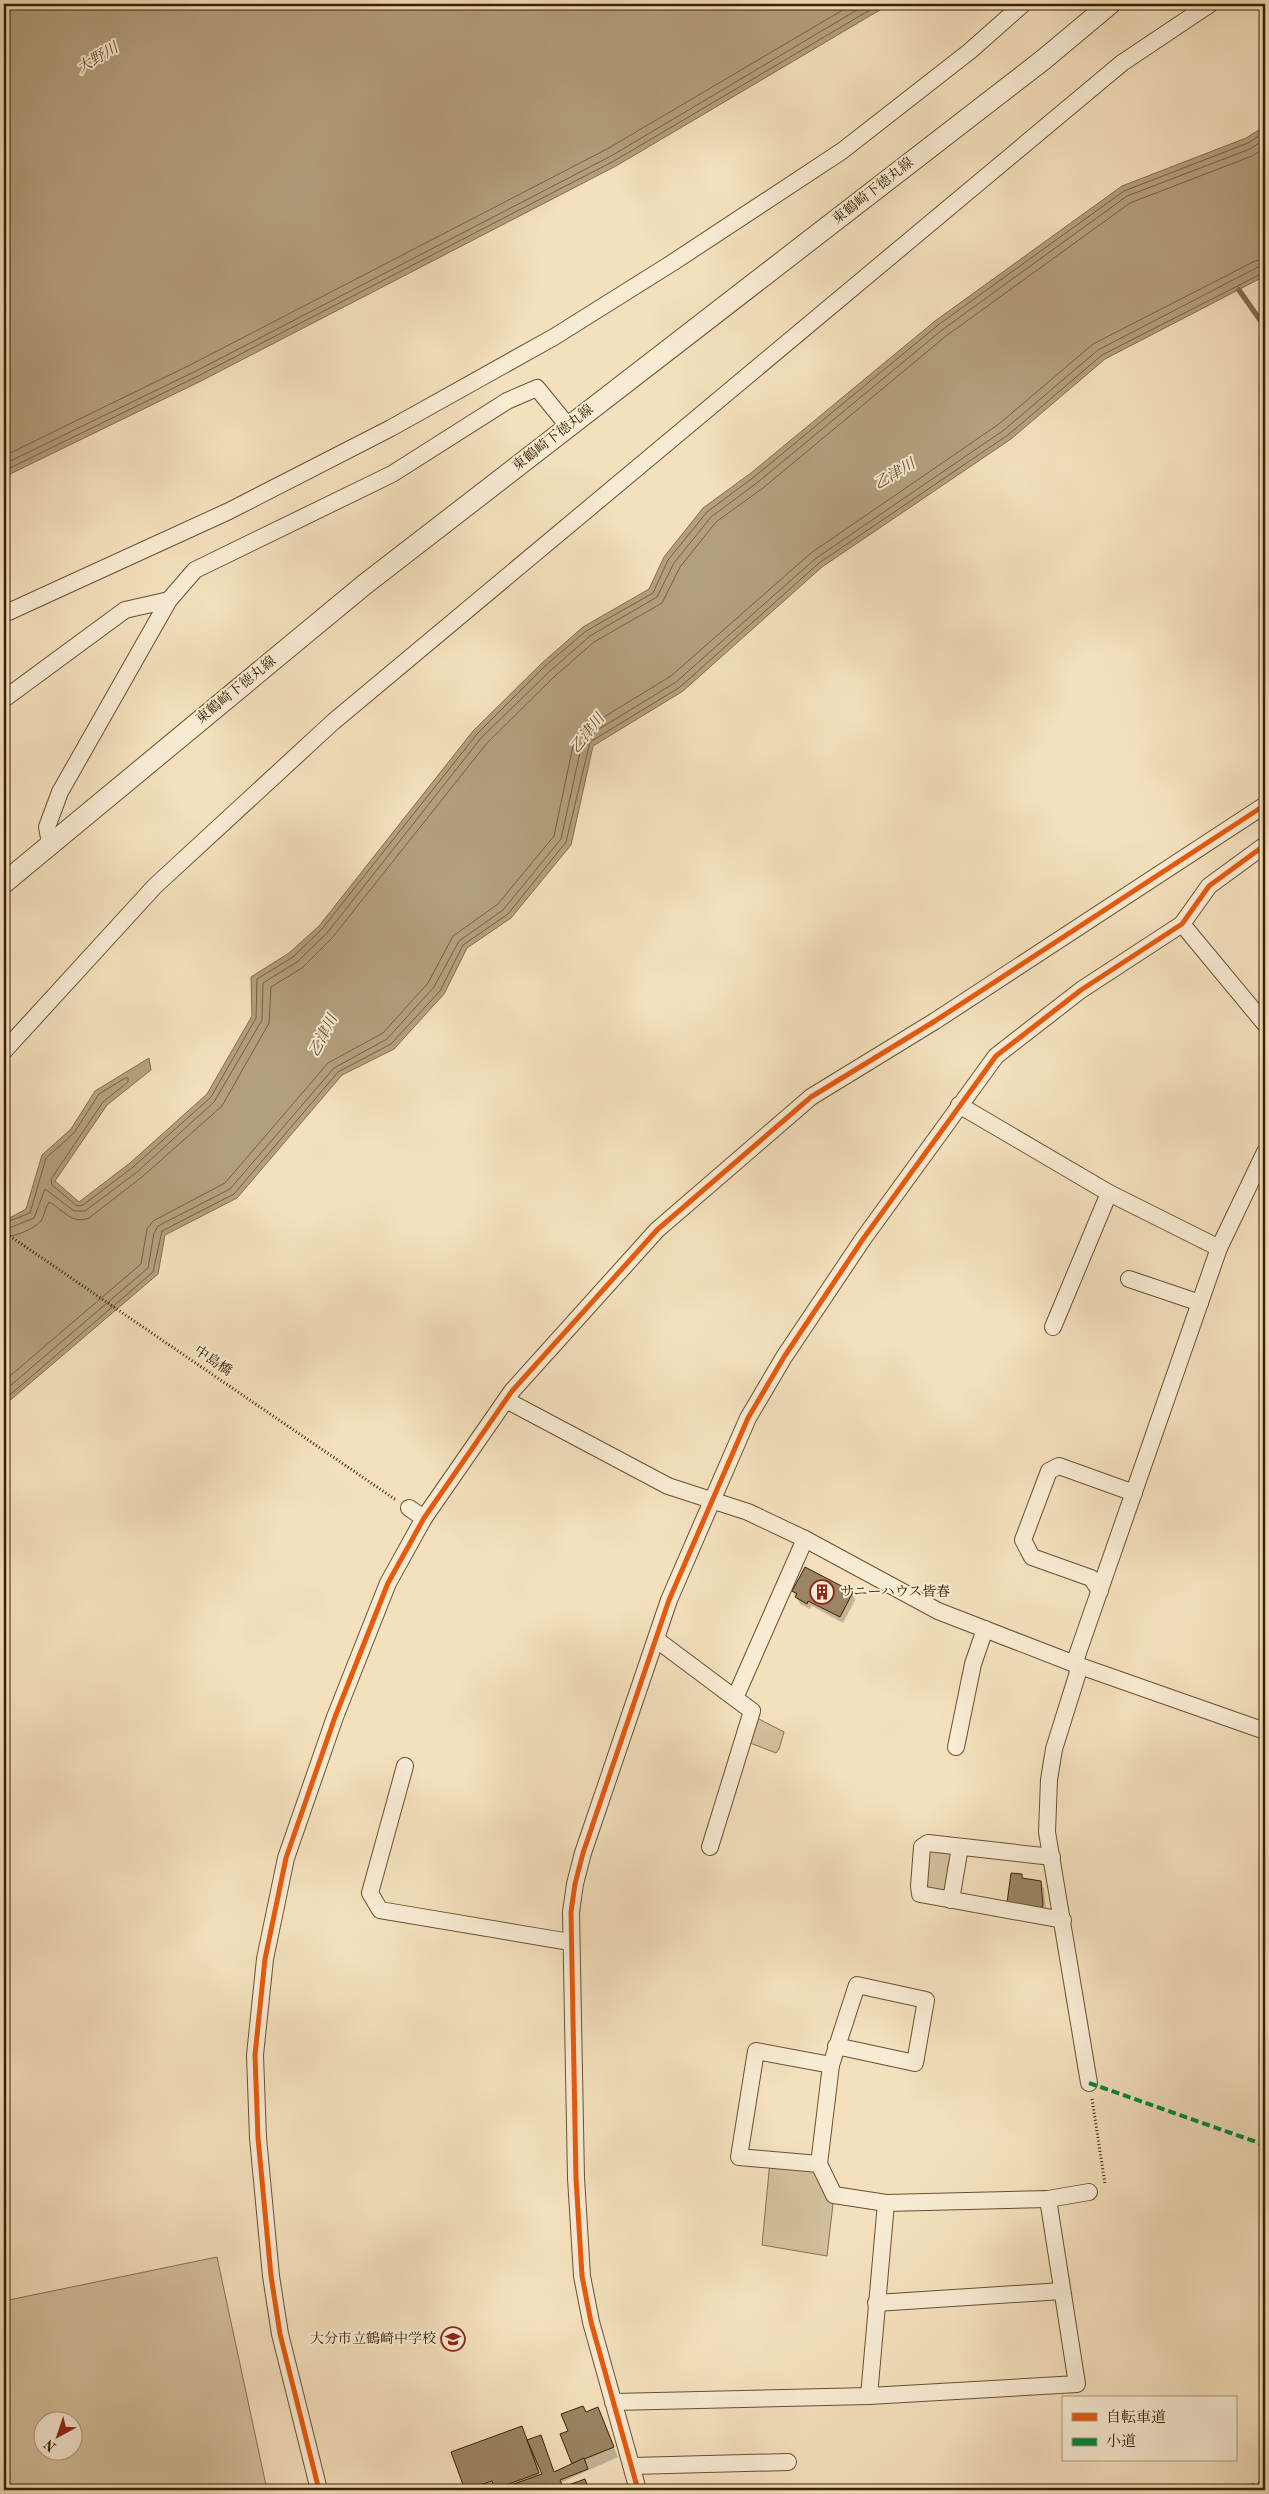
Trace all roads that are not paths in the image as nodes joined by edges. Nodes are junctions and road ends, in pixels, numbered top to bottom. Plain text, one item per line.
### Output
1 (1023, 4) edge
2 (1110, 4) edge
3 (1210, 4) edge
4 (568, 426) junction
5 (169, 600) junction
6 (4, 614) edge
7 (4, 699) edge
8 (1265, 805) edge
9 (1265, 818) edge
10 (1233, 826) junction
11 (50, 843) junction
12 (1265, 845) edge
13 (4, 883) edge
14 (1182, 924) junction
15 (1265, 1024) edge
16 (4, 1051) edge
17 (959, 1105) junction
18 (1265, 1152) edge
19 (1109, 1194) junction
20 (1219, 1248) junction
21 (1128, 1279) dead end
22 (1200, 1303) junction
23 (1053, 1327) dead end
24 (506, 1400) junction
25 (1134, 1493) junction
26 (712, 1500) junction
27 (409, 1508) road end
28 (424, 1518) junction
29 (804, 1538) junction
30 (1100, 1591) junction
31 (985, 1629) junction
32 (657, 1640) junction
33 (1077, 1665) junction
34 (735, 1698) junction
35 (1265, 1731) edge
36 (956, 1747) dead end
37 (405, 1766) dead end
38 (710, 1846) dead end
39 (960, 1847) junction
40 (1052, 1857) junction
41 (951, 1900) junction
42 (1063, 1920) junction
43 (570, 1942) junction
44 (836, 2046) junction
45 (831, 2065) junction
46 (1089, 2083) road end
47 (819, 2164) junction
48 (1090, 2192) road end
49 (1048, 2198) junction
50 (886, 2203) junction
51 (1062, 2291) junction
52 (876, 2303) junction
53 (869, 2396) junction
54 (613, 2402) junction
55 (788, 2462) dead end
56 (632, 2466) junction
57 (319, 2490) edge
58 (638, 2490) edge

1 - 6 street
2 - 4 street, 東鶴崎下徳丸線
3 - 16 street
4 - 5 street
4 - 11 street, 東鶴崎下徳丸線
5 - 7 street
5 - 11 street
8 - 10 street
9 - 10 street
10 - 24 street
11 - 13 street, 東鶴崎下徳丸線
12 - 14 street
14 - 15 street
14 - 17 street
17 - 19 street
17 - 26 street
18 - 20 street
19 - 20 street
19 - 23 street
20 - 22 street
21 - 22 street
22 - 25 street
24 - 26 street
24 - 28 street
25 - 30 street
25 - 30 street
26 - 29 street
26 - 32 street
27 - 28 street
28 - 57 street
29 - 31 street
29 - 34 street
30 - 33 street
31 - 33 street
31 - 36 street
32 - 34 street
32 - 43 street
33 - 35 street
33 - 40 street
34 - 38 street
37 - 43 street
39 - 40 street
39 - 41 street
39 - 41 street
40 - 42 street
41 - 42 street
42 - 46 street
43 - 54 street
44 - 44 street
44 - 45 street
45 - 47 street
45 - 47 street
47 - 50 street
48 - 49 street
49 - 50 street
49 - 51 street
50 - 52 street
51 - 52 street
51 - 53 street
52 - 53 street
53 - 54 street
54 - 56 street
55 - 56 street
56 - 58 street

